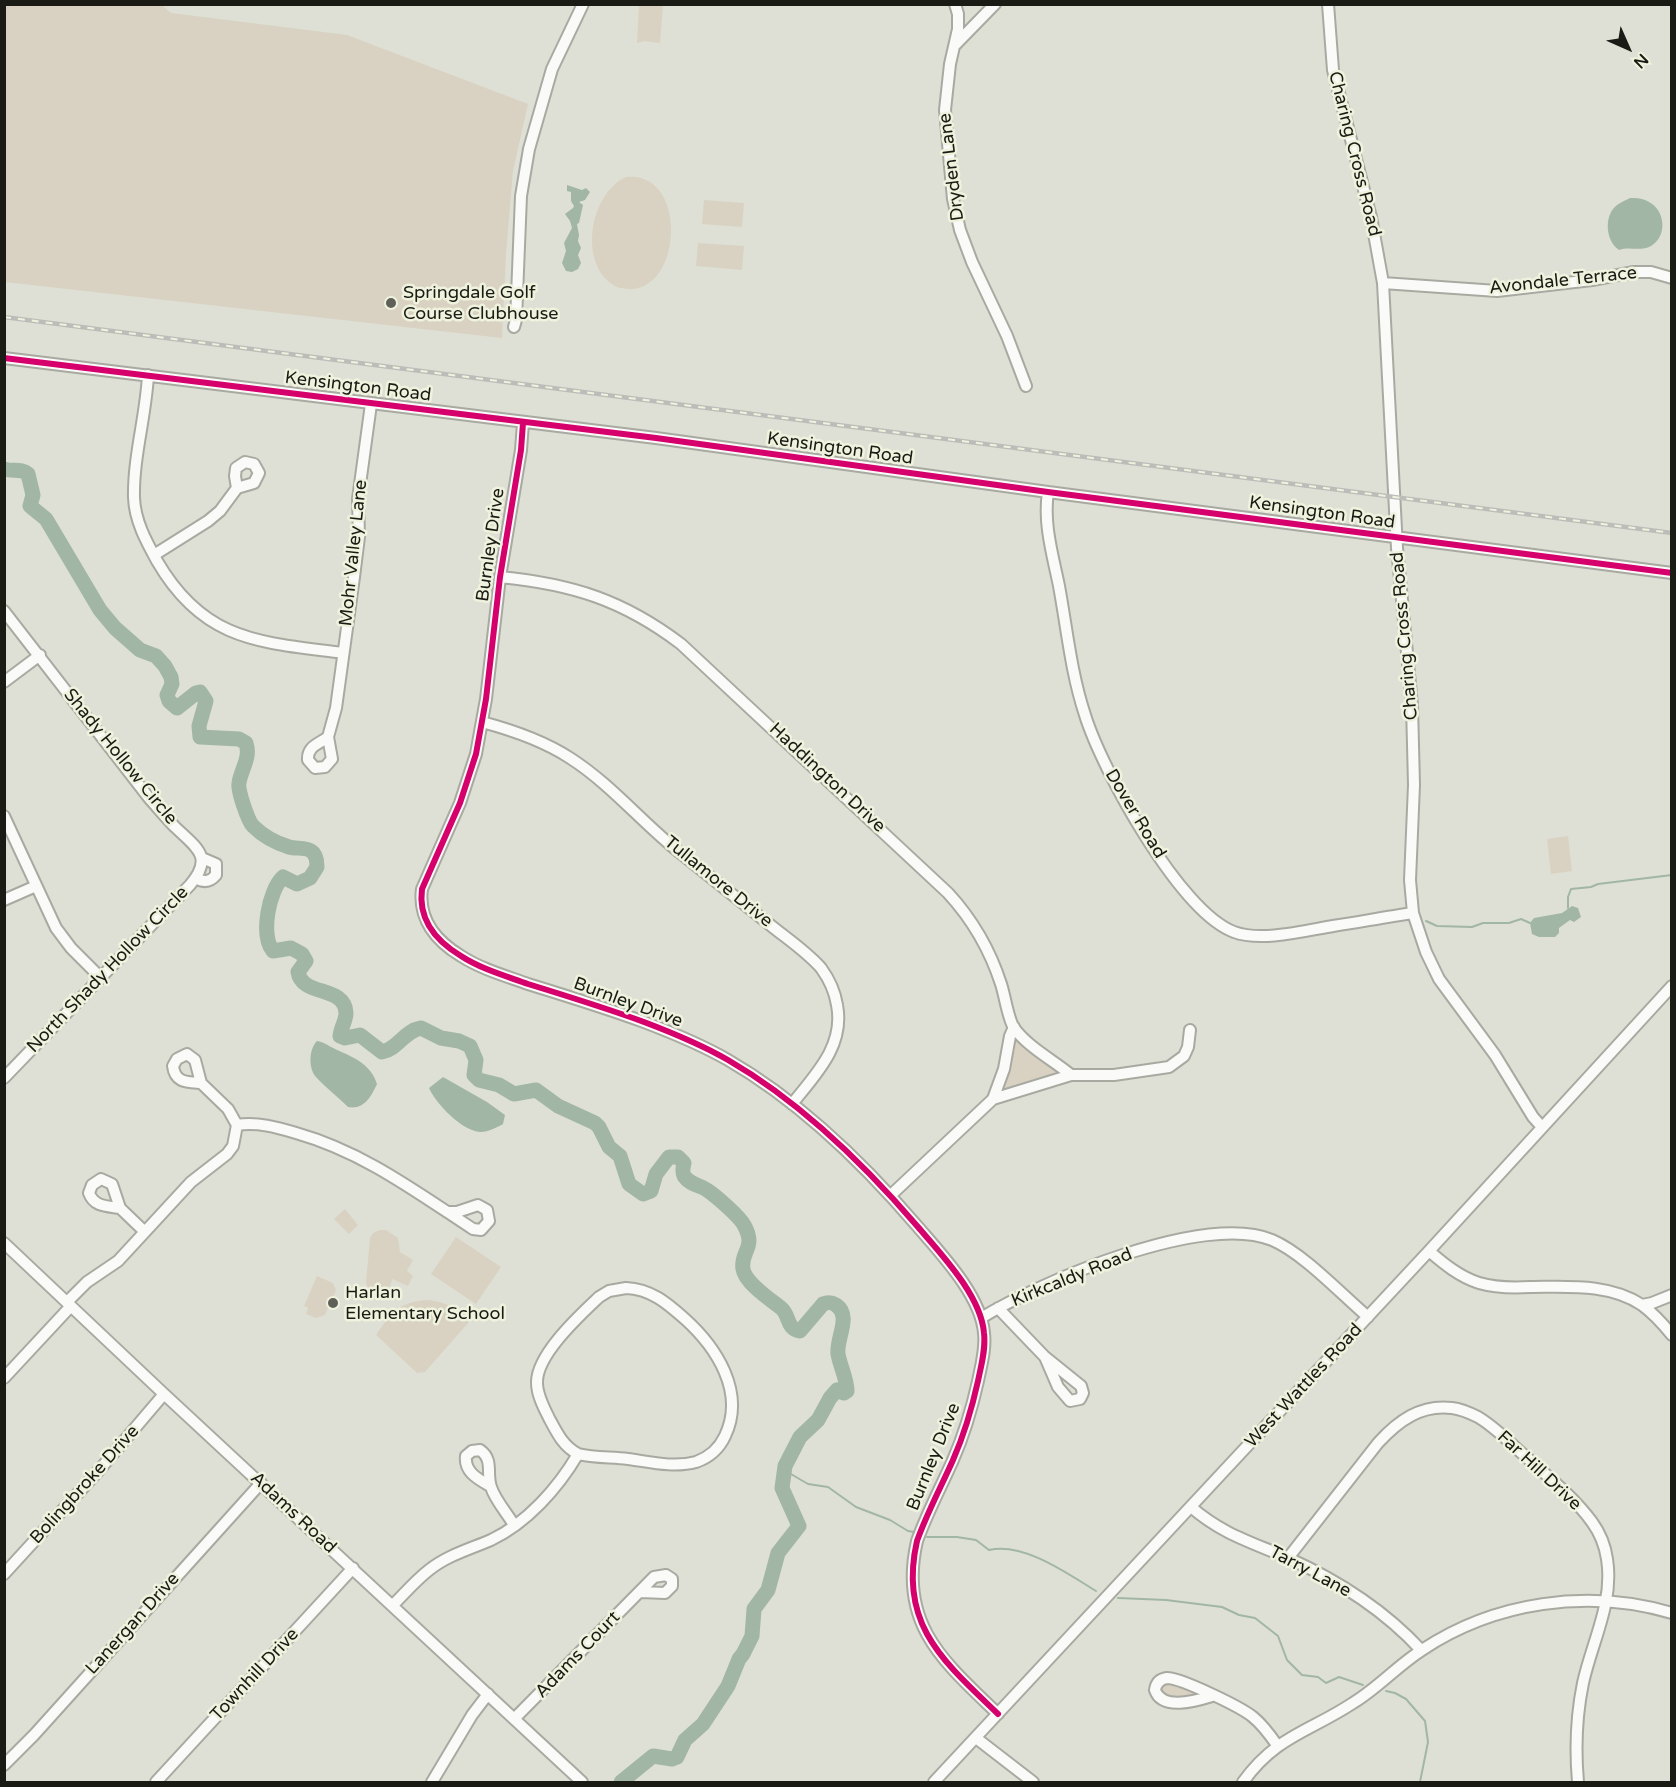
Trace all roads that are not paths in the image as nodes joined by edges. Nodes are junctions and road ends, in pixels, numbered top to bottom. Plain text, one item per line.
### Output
1 (583, 4) edge
2 (955, 4) edge
3 (995, 4) edge
4 (1328, 4) edge
5 (956, 44) junction
6 (1671, 278) edge
7 (1383, 283) junction
8 (514, 327) dead end
9 (4, 358) edge
10 (148, 375) junction
11 (1026, 386) dead end
12 (370, 404) junction
13 (523, 423) junction
14 (237, 488) dead end
15 (1048, 492) junction
16 (1397, 538) junction
17 (154, 555) junction
18 (1671, 573) edge
19 (500, 577) junction
20 (4, 611) edge
21 (343, 653) junction
22 (39, 655) junction
23 (4, 682) edge
24 (482, 722) junction
25 (328, 737) dead end
26 (4, 816) edge
27 (202, 858) junction
28 (196, 878) junction
29 (36, 886) junction
30 (4, 900) edge
31 (1413, 913) junction
32 (101, 978) junction
33 (1671, 986) edge
34 (1014, 1027) junction
35 (1190, 1030) dead end
36 (1071, 1075) junction
37 (4, 1078) edge
38 (201, 1083) dead end
39 (993, 1099) junction
40 (792, 1104) junction
41 (237, 1125) junction
42 (1542, 1127) junction
43 (891, 1196) junction
44 (120, 1208) dead end
45 (447, 1212) dead end
46 (145, 1232) junction
47 (4, 1243) edge
48 (1429, 1251) junction
49 (1671, 1294) edge
50 (69, 1304) junction
51 (1642, 1305) junction
52 (999, 1308) junction
53 (1368, 1317) junction
54 (981, 1318) junction
55 (1671, 1335) edge
56 (1045, 1358) dead end
57 (4, 1378) edge
58 (164, 1394) junction
59 (578, 1454) junction
60 (261, 1483) junction
61 (490, 1486) dead end
62 (1191, 1507) junction
63 (514, 1525) junction
64 (1287, 1558) junction
65 (353, 1568) junction
66 (4, 1574) edge
67 (641, 1592) dead end
68 (1606, 1602) junction
69 (393, 1605) junction
70 (1671, 1613) edge
71 (1420, 1650) junction
72 (488, 1694) junction
73 (1212, 1695) dead end
74 (998, 1714) junction
75 (514, 1719) junction
76 (976, 1738) junction
77 (1277, 1745) junction
78 (4, 1765) edge
79 (160, 1778) edge
80 (172, 1782) edge
81 (432, 1782) edge
82 (582, 1782) edge
83 (934, 1782) edge
84 (1034, 1782) edge
85 (1243, 1782) edge
86 (1578, 1782) edge

1 - 8 street
2 - 5 street, Dryden Lane
3 - 5 street
4 - 7 street, Charing Cross Road
5 - 11 street, Dryden Lane
6 - 7 street, Avondale Terrace
7 - 16 street, Charing Cross Road
9 - 10 street, Kensington Road
10 - 12 street, Kensington Road
10 - 17 street
12 - 13 street, Kensington Road
12 - 21 street, Mohr Valley Lane
13 - 15 street, Kensington Road
13 - 19 street, Burnley Drive
14 - 17 street
15 - 16 street, Kensington Road
15 - 31 street, Dover Road
16 - 18 street, Kensington Road
16 - 31 street, Charing Cross Road
17 - 21 street
19 - 24 street, Burnley Drive
19 - 34 street, Haddington Drive
20 - 22 street, Shady Hollow Circle
21 - 25 street, Mohr Valley Lane
22 - 23 street
22 - 27 street, Shady Hollow Circle
24 - 40 street, Tullamore Drive
24 - 40 street, Burnley Drive
26 - 29 street
27 - 28 street, North Shady Hollow Circle
27 - 28 street, Shady Hollow Circle
28 - 32 street, North Shady Hollow Circle
29 - 30 street
29 - 32 street
31 - 42 street, Charing Cross Road
32 - 37 street, North Shady Hollow Circle
33 - 42 street, West Wattles Road
34 - 36 street, Haddington Drive
34 - 39 street
35 - 36 street
36 - 39 street
38 - 41 street
39 - 43 street
40 - 43 street, Burnley Drive
41 - 45 street
41 - 46 street
42 - 48 street, West Wattles Road
43 - 54 street, Burnley Drive
44 - 46 street
46 - 50 street
47 - 50 street, Adams Road
48 - 51 street
48 - 53 street, West Wattles Road
49 - 51 street
50 - 57 street
50 - 58 street, Adams Road
51 - 55 street
52 - 53 street, Kirkcaldy Road
52 - 54 street
52 - 56 street
53 - 62 street, West Wattles Road
54 - 74 street, Burnley Drive
58 - 60 street, Adams Road
58 - 66 street, Bolingbroke Drive
59 - 59 street
59 - 63 street
60 - 65 street, Adams Road
60 - 78 street, Lanergan Drive
61 - 63 street
62 - 64 street, Tarry Lane
62 - 74 street, West Wattles Road
63 - 69 street
64 - 68 street, Far Hill Drive
64 - 71 street, Tarry Lane
65 - 69 street, Adams Road
65 - 79 street, Townhill Drive
67 - 75 street, Adams Court
68 - 70 street
68 - 71 street
68 - 86 street, Far Hill Drive
69 - 72 street, Adams Road
71 - 77 street
72 - 75 street, Adams Road
72 - 81 street
73 - 77 street
74 - 76 street, West Wattles Road
75 - 82 street, Adams Road
76 - 83 street, West Wattles Road
76 - 84 street
77 - 85 street
79 - 80 street

